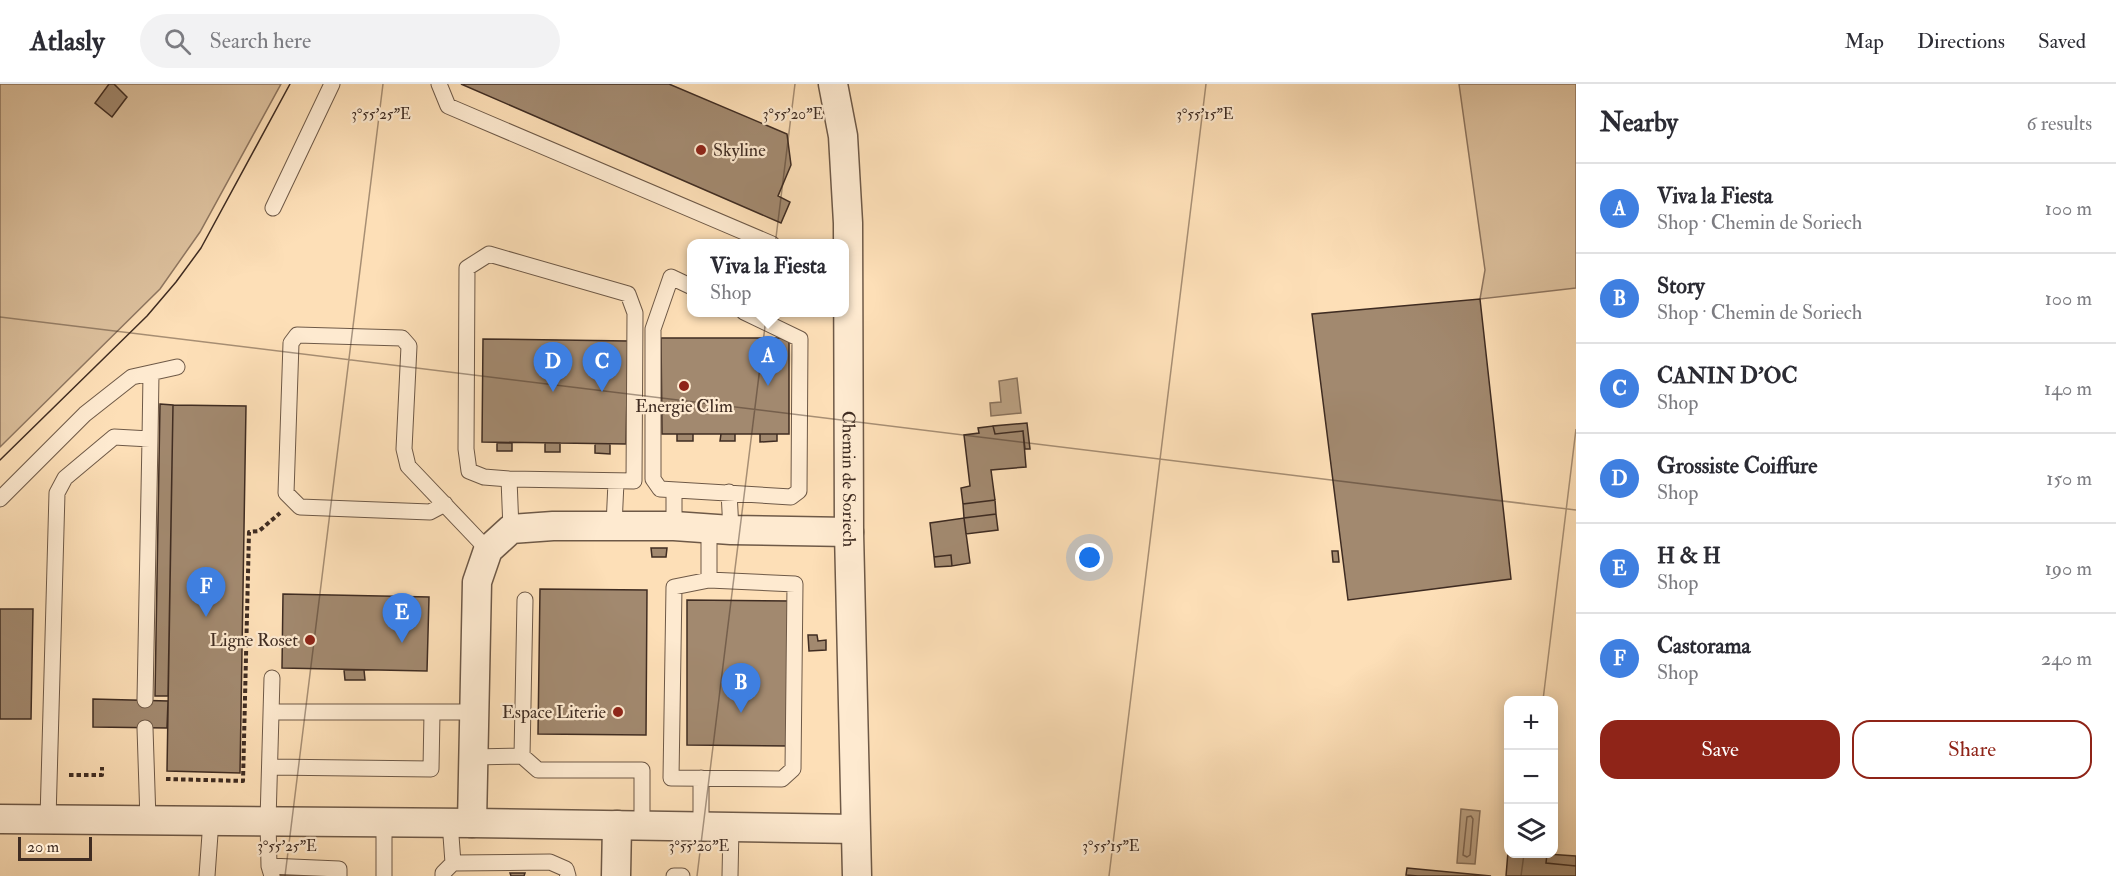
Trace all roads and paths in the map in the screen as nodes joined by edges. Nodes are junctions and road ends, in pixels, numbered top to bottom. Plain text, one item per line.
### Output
1 (332, 84) edge
2 (440, 84) edge
3 (833, 84) edge
4 (273, 208) dead end
5 (763, 239) edge
6 (846, 239) edge
7 (687, 286) edge
8 (754, 317) edge
9 (847, 317) edge
10 (177, 367) dead end
11 (151, 373) junction
12 (150, 439) junction
13 (509, 479) junction
14 (616, 482) junction
15 (674, 491) junction
16 (729, 492) junction
17 (0, 499) edge
18 (294, 500) junction
19 (445, 504) junction
20 (614, 526) junction
21 (674, 526) junction
22 (511, 529) junction
23 (720, 529) junction
24 (849, 532) junction
25 (488, 550) junction
26 (709, 580) junction
27 (525, 600) dead end
28 (272, 678) dead end
29 (145, 700) dead end
30 (271, 712) junction
31 (474, 712) junction
32 (432, 713) junction
33 (145, 728) dead end
34 (522, 756) junction
35 (473, 757) junction
36 (270, 767) junction
37 (146, 778) junction
38 (701, 778) junction
39 (0, 819) edge
40 (48, 819) junction
41 (148, 820) junction
42 (211, 820) junction
43 (268, 821) junction
44 (384, 822) junction
45 (461, 822) junction
46 (629, 825) junction
47 (701, 826) junction
48 (731, 827) junction
49 (855, 829) junction
50 (453, 863) junction
51 (270, 871) edge
52 (207, 876) edge
53 (339, 876) edge
54 (384, 876) edge
55 (443, 876) edge
56 (568, 876) edge
57 (616, 876) edge
58 (674, 876) edge
59 (682, 876) edge
60 (730, 876) edge
61 (856, 876) edge

1 - 4 lane
2 - 5 lane
3 - 6 street, Chemin de Soriech
7 - 15 lane
8 - 16 lane
9 - 24 street, Chemin de Soriech
10 - 11 lane
11 - 12 lane
11 - 17 lane
12 - 29 lane
12 - 40 lane
13 - 14 lane
13 - 14 lane
13 - 22 lane
14 - 20 lane
15 - 16 lane
15 - 21 lane
16 - 23 lane
18 - 19 lane
18 - 19 lane
18 - 37 path
19 - 25 lane
20 - 21 street
20 - 22 street
21 - 23 street
22 - 25 street
23 - 24 street
23 - 26 lane
24 - 49 street, Chemin de Soriech
25 - 31 street
26 - 38 lane
26 - 38 lane
27 - 34 lane
28 - 30 lane
30 - 32 lane
30 - 36 lane
31 - 32 lane
31 - 35 street
32 - 36 lane
33 - 37 lane
34 - 35 lane
34 - 46 lane
35 - 45 street
36 - 43 lane
37 - 41 lane
38 - 47 lane
39 - 40 street
40 - 41 street
41 - 42 street
42 - 43 street
42 - 52 lane
43 - 44 street
43 - 51 lane
44 - 45 street
44 - 54 lane
45 - 46 street
45 - 50 lane
46 - 47 street
46 - 57 street
47 - 48 street
48 - 49 street
48 - 60 lane
49 - 61 street, Chemin de Soriech
50 - 55 lane
50 - 56 lane
51 - 53 lane
58 - 59 lane

